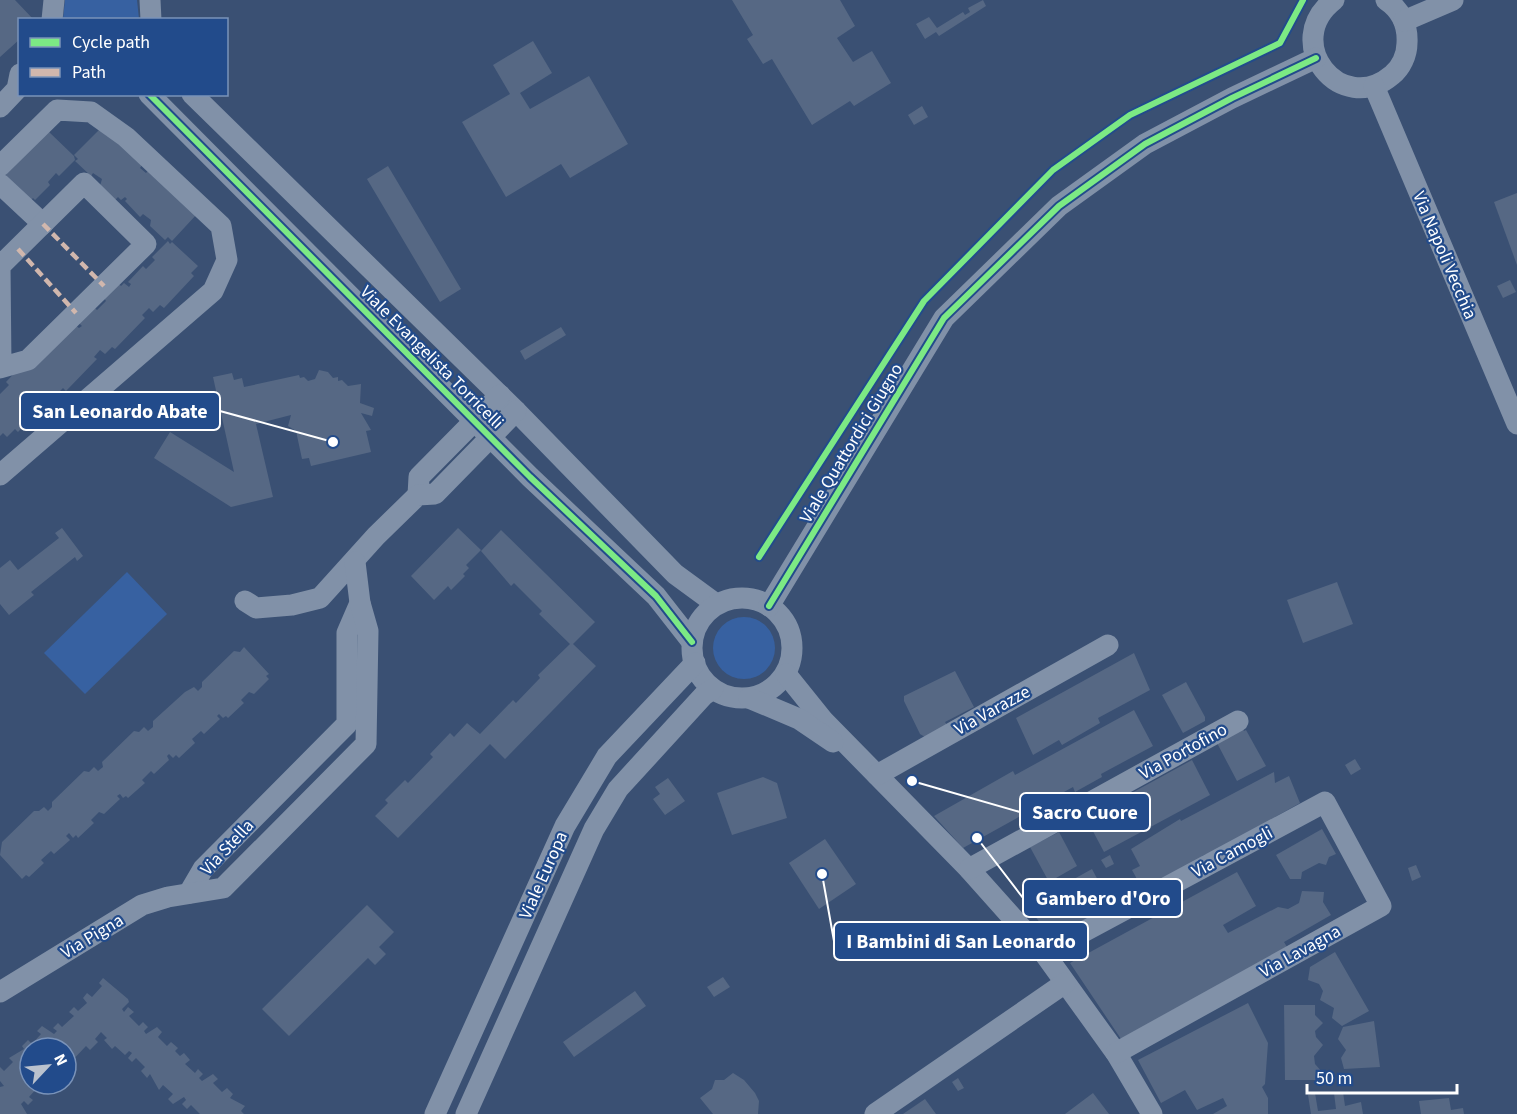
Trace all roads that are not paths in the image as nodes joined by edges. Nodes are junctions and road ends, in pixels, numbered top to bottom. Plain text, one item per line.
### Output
1 (54, 0) edge
2 (150, 0) edge
3 (1334, 0) edge
4 (1386, 0) edge
5 (1453, 0) edge
6 (52, 18) edge
7 (151, 18) edge
8 (1404, 21) junction
9 (1316, 58) junction
10 (18, 85) edge
11 (1374, 86) junction
12 (151, 96) edge
13 (194, 96) edge
14 (0, 107) edge
15 (0, 166) edge
16 (0, 184) edge
17 (43, 224) junction
18 (0, 265) edge
19 (1, 367) edge
20 (472, 369) junction
21 (447, 394) junction
22 (500, 396) junction
23 (516, 411) junction
24 (475, 422) junction
25 (1517, 424) edge
26 (491, 438) junction
27 (0, 475) edge
28 (418, 495) junction
29 (355, 562) junction
30 (245, 600) dead end
31 (360, 603) junction
32 (716, 604) junction
33 (770, 606) junction
34 (692, 642) junction
35 (1108, 645) dead end
36 (695, 663) junction
37 (786, 674) junction
38 (713, 689) junction
39 (749, 698) junction
40 (1238, 721) dead end
41 (305, 768) junction
42 (872, 769) junction
43 (322, 788) junction
44 (1325, 802) joint
45 (969, 869) junction
46 (189, 893) junction
47 (1044, 953) junction
48 (1065, 983) junction
49 (0, 992) edge
50 (476, 1022) junction
51 (502, 1035) junction
52 (1116, 1053) junction
53 (435, 1114) edge
54 (466, 1114) edge
55 (875, 1114) edge
56 (1152, 1114) edge

1 - 6 street
2 - 7 street
3 - 9 street
4 - 8 street
5 - 8 street
8 - 11 street
9 - 11 street
9 - 33 street, Viale Quattordici Giugno
10 - 14 street
11 - 25 street, Via Napoli Vecchia
12 - 21 street, Viale Evangelista Torricelli
13 - 20 street, Viale Evangelista Torricelli
15 - 27 street
16 - 17 street
17 - 18 street
17 - 19 street
18 - 19 street
20 - 21 street
20 - 22 street, Viale Evangelista Torricelli
21 - 24 street, Viale Evangelista Torricelli
22 - 23 street, Viale Evangelista Torricelli
22 - 24 street
23 - 26 street
23 - 32 street, Viale Evangelista Torricelli
24 - 26 street, Viale Evangelista Torricelli
24 - 28 street
26 - 28 street
26 - 34 street, Viale Evangelista Torricelli
28 - 29 street
29 - 30 street
29 - 31 street, Via Stella
31 - 41 street, Via Stella
31 - 43 street, Via Stella
32 - 33 street
32 - 34 street
33 - 37 street
34 - 36 street, Viale Evangelista Torricelli
35 - 42 street, Via Varazze
36 - 38 street, Viale Evangelista Torricelli
36 - 50 street, Viale Europa
37 - 39 street
37 - 42 street
38 - 39 street
38 - 51 street, Viale Europa
39 - 42 street
40 - 45 street, Via Portofino
41 - 43 street
41 - 46 street, Via Stella
42 - 45 street
43 - 46 street, Via Stella
44 - 47 street, Via Camogli
44 - 52 street, Via Lavagna
45 - 47 street
46 - 49 street, Via Pigna
47 - 48 street
48 - 52 street
48 - 55 street
50 - 51 street
50 - 53 street, Viale Europa
51 - 54 street, Viale Europa
52 - 56 street

